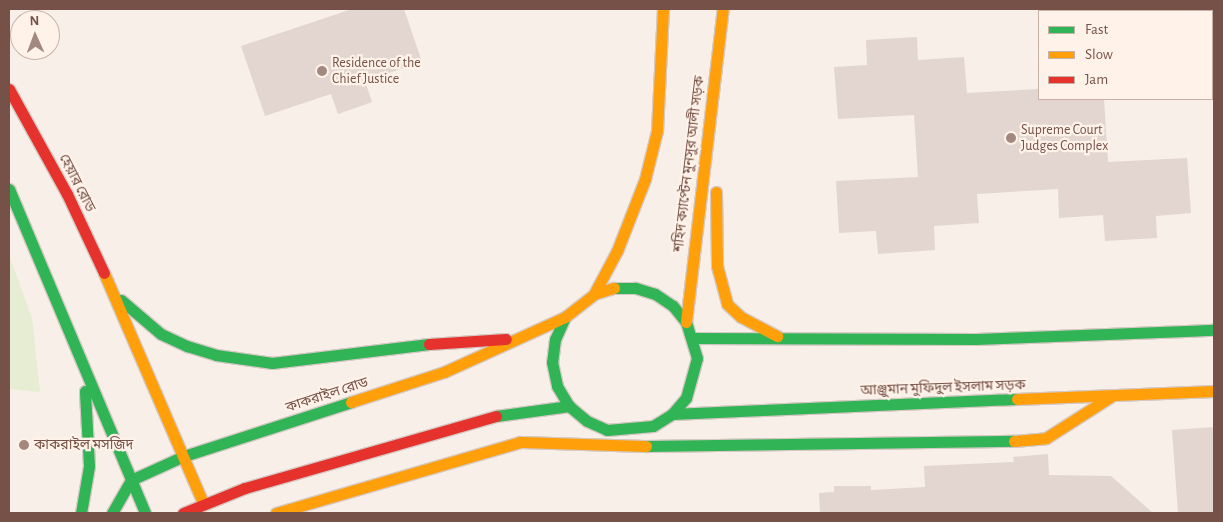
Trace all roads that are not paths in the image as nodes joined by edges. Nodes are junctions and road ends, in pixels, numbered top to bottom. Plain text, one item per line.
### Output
1 (663, 9) edge
2 (723, 9) edge
3 (9, 90) edge
4 (709, 133) junction
5 (9, 189) edge
6 (114, 294) junction
7 (594, 294) junction
8 (565, 317) junction
9 (686, 322) junction
10 (1214, 330) edge
11 (520, 338) junction
12 (694, 338) junction
13 (785, 340) junction
14 (78, 355) junction
15 (1214, 390) edge
16 (1110, 397) junction
17 (569, 406) junction
18 (672, 414) junction
19 (586, 421) junction
20 (616, 444) junction
21 (184, 456) junction
22 (131, 480) junction
23 (204, 503) junction
24 (81, 513) edge
25 (112, 513) edge
26 (145, 513) edge
27 (182, 513) edge
28 (276, 513) edge

1 - 7 main road
2 - 4 main road, শহিদ ক্যাপ্টেন মুনসুর আলী সড়ক
3 - 6 main road, হেয়ার রোড
4 - 9 main road, শহিদ ক্যাপ্টেন মুনসুর আলী সড়ক
4 - 13 main road
5 - 14 main road
6 - 11 main road
6 - 21 main road, হেয়ার রোড
7 - 8 main road
7 - 9 main road
8 - 11 main road, কাকরাইল রোড
8 - 17 main road
9 - 12 main road
10 - 13 main road
11 - 21 main road, কাকরাইল রোড
12 - 13 main road
12 - 18 main road
14 - 22 main road
14 - 24 main road
15 - 16 main road, আঞ্জুমান মুফিদুল ইসলাম সড়ক
16 - 18 main road, আঞ্জুমান মুফিদুল ইসলাম সড়ক
16 - 20 main road
17 - 19 main road
17 - 23 main road
18 - 19 main road
19 - 20 main road
20 - 28 main road
21 - 22 main road, কাকরাইল রোড
21 - 23 main road, হেয়ার রোড
22 - 25 main road
22 - 26 main road
23 - 27 main road

